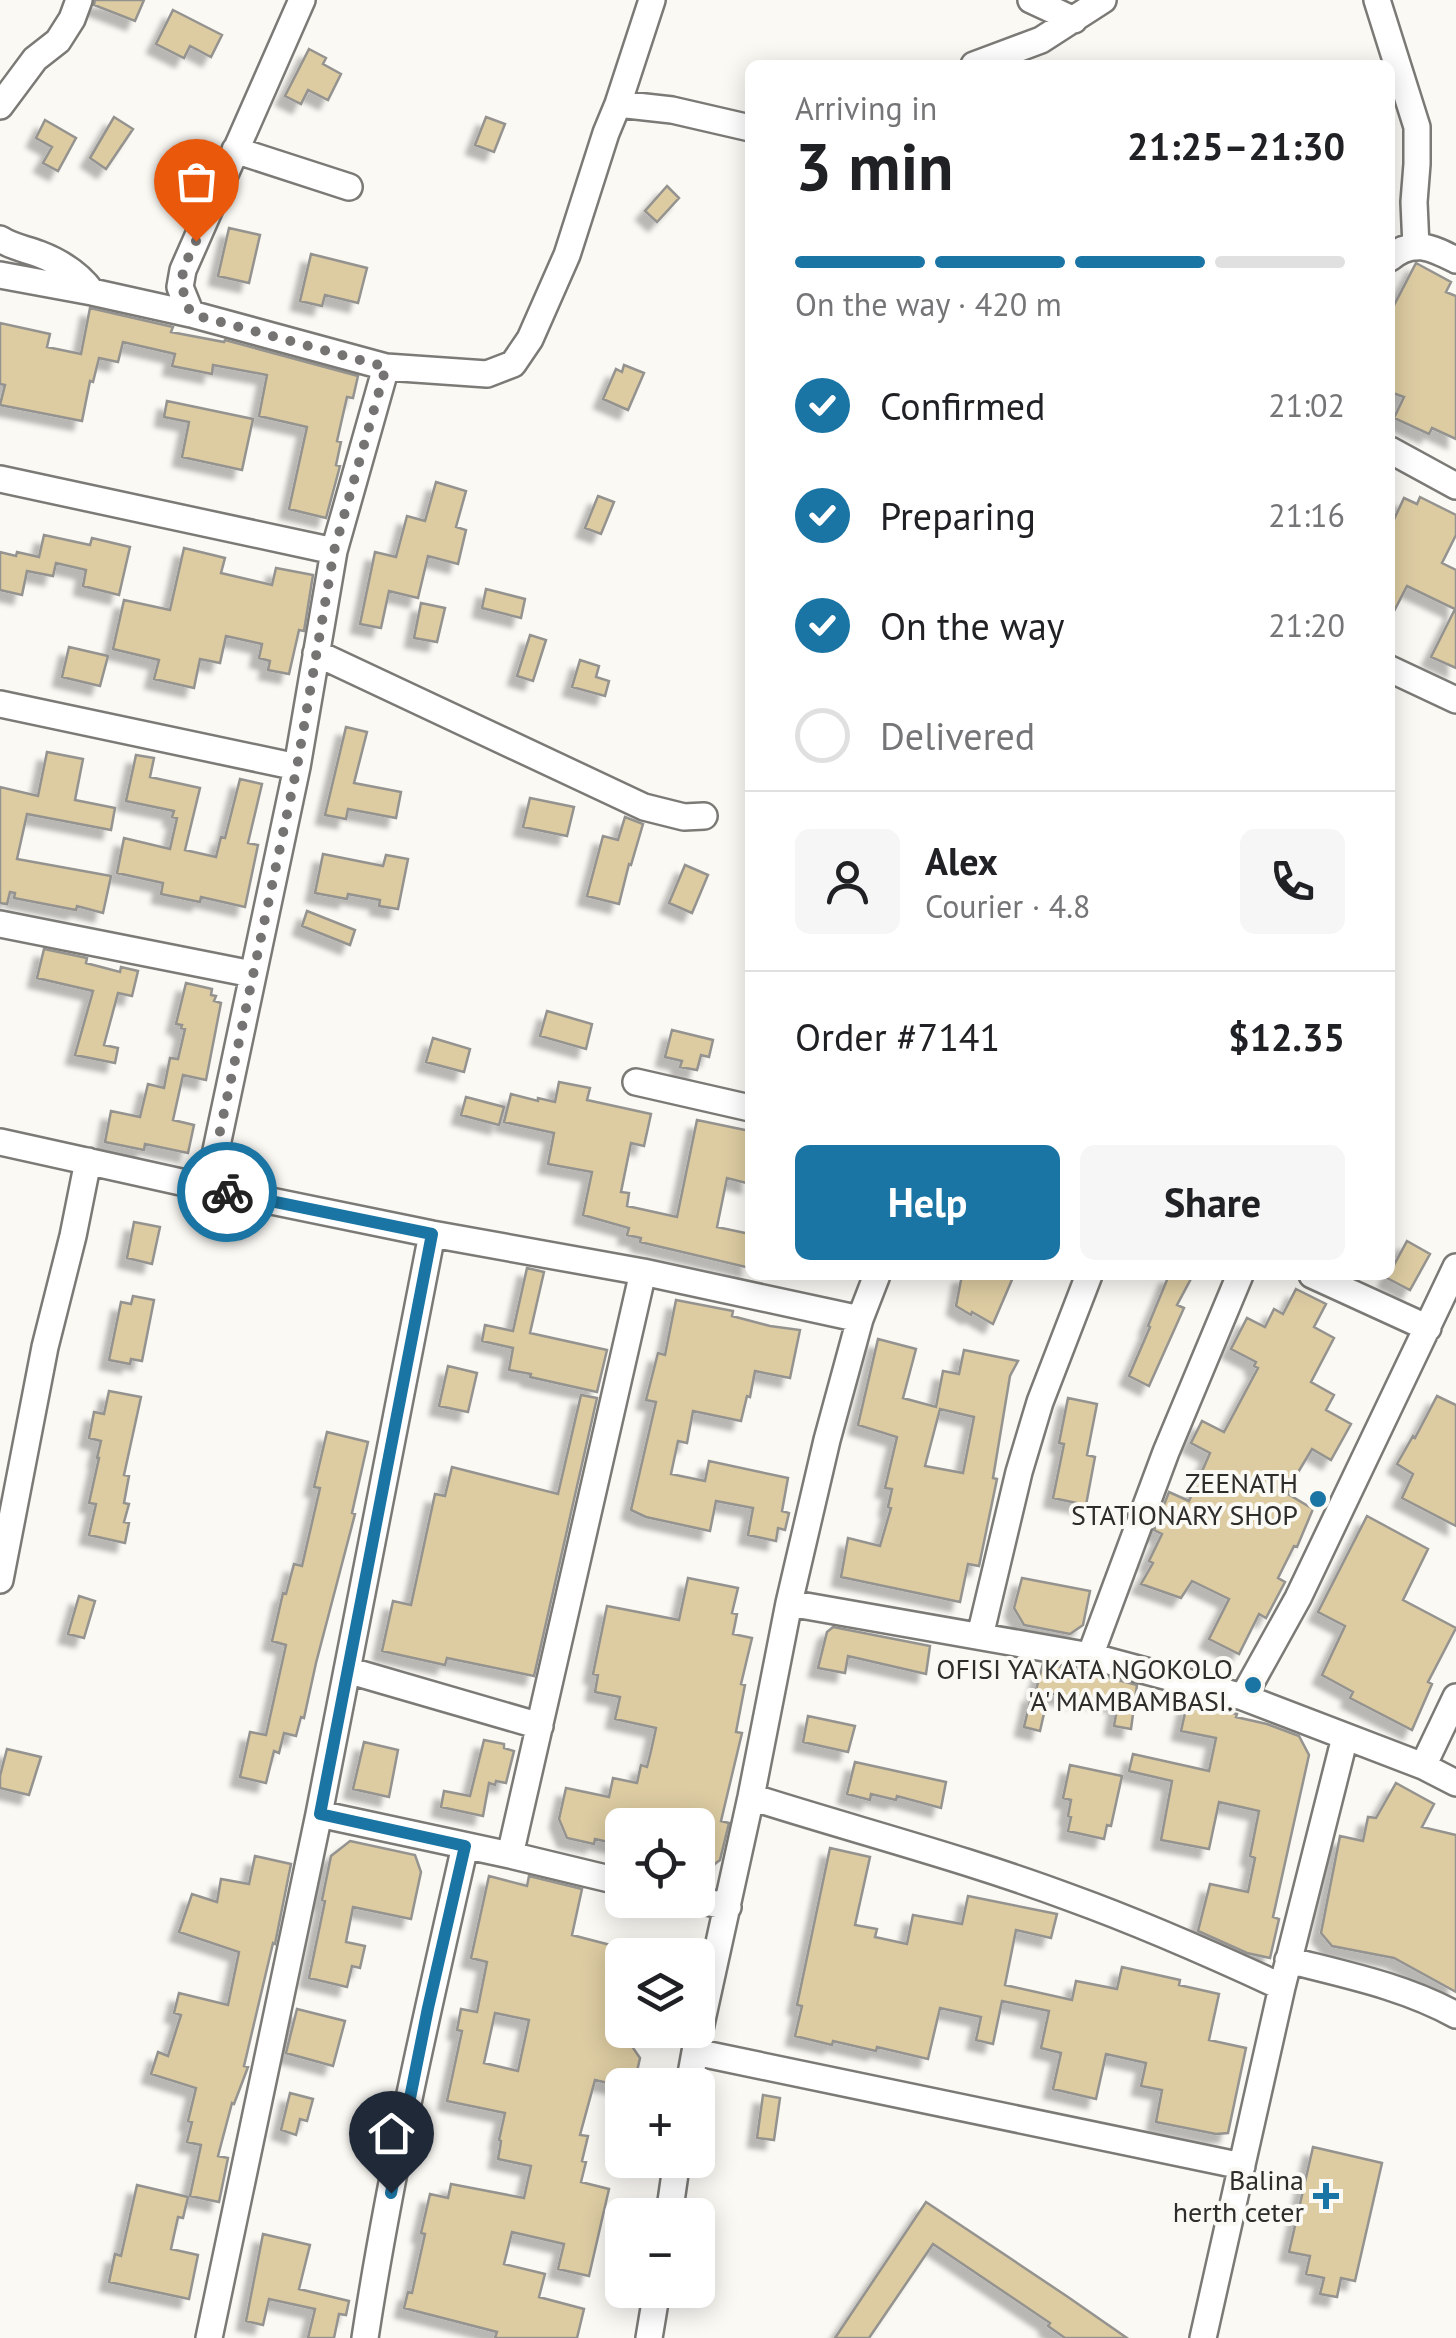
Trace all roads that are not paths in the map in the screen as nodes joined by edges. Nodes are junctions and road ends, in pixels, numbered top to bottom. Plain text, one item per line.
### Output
1 (79, 0) edge
2 (302, 0) edge
3 (652, 0) edge
4 (1031, 0) edge
5 (1103, 0) edge
6 (1377, 0) edge
7 (1074, 20) junction
8 (987, 60) edge
9 (618, 104) junction
10 (0, 106) edge
11 (745, 127) edge
12 (235, 150) junction
13 (349, 187) dead end
14 (0, 239) edge
15 (1416, 247) junction
16 (1395, 254) edge
17 (1456, 260) edge
18 (0, 275) edge
19 (92, 292) junction
20 (191, 314) junction
21 (386, 367) junction
22 (1395, 453) edge
23 (0, 479) edge
24 (1456, 486) edge
25 (334, 551) junction
26 (316, 654) junction
27 (1395, 671) edge
28 (1456, 700) edge
29 (0, 704) edge
30 (297, 767) junction
31 (704, 816) dead end
32 (0, 924) edge
33 (252, 974) junction
34 (636, 1082) dead end
35 (745, 1107) edge
36 (0, 1142) edge
37 (88, 1161) junction
38 (208, 1188) junction
39 (432, 1234) junction
40 (1456, 1267) edge
41 (642, 1272) junction
42 (875, 1280) edge
43 (1087, 1280) edge
44 (1238, 1280) edge
45 (1323, 1280) edge
46 (860, 1319) junction
47 (1428, 1328) junction
48 (0, 1580) edge
49 (789, 1603) junction
50 (980, 1636) junction
51 (1090, 1656) junction
52 (346, 1670) junction
53 (1243, 1697) junction
54 (1456, 1698) edge
55 (540, 1726) junction
56 (1345, 1737) junction
57 (1423, 1766) junction
58 (1456, 1784) edge
59 (752, 1797) junction
60 (320, 1814) junction
61 (465, 1846) junction
62 (510, 1855) junction
63 (605, 1878) edge
64 (715, 1904) edge
65 (728, 1907) junction
66 (1288, 1960) junction
67 (1282, 1987) junction
68 (1456, 2014) edge
69 (695, 2052) junction
70 (693, 2068) edge
71 (1242, 2166) junction
72 (653, 2308) edge
73 (209, 2338) edge
74 (365, 2338) edge
75 (649, 2338) edge
76 (1203, 2338) edge

1 - 10 street
2 - 12 street
3 - 9 street
4 - 7 street
5 - 7 street
6 - 15 street
7 - 8 street
9 - 11 street
9 - 21 street
12 - 13 street
12 - 20 street
14 - 19 street
15 - 16 street
15 - 17 street
18 - 19 street
19 - 20 street
20 - 21 street
21 - 25 street
22 - 24 street
23 - 25 street
25 - 26 street
26 - 30 street
26 - 31 street
27 - 28 street
29 - 30 street
30 - 33 street
32 - 33 street
33 - 38 street
34 - 35 street
36 - 37 street
37 - 38 street
37 - 48 street
38 - 39 street
39 - 41 street
39 - 52 street
40 - 47 street
41 - 46 street
41 - 55 street
42 - 46 street
43 - 50 street
44 - 51 street
45 - 47 street
46 - 49 street
47 - 53 street
49 - 50 street
49 - 59 street
50 - 51 street
51 - 53 street
52 - 55 street
52 - 60 street
53 - 56 street
54 - 57 street
55 - 62 street
56 - 57 street
56 - 66 street
57 - 58 street
59 - 65 street
59 - 67 street
60 - 61 street
60 - 73 street
61 - 62 street
61 - 74 street
62 - 63 street
64 - 65 street
65 - 69 street
66 - 67 street
66 - 68 street
67 - 71 street
69 - 70 street
69 - 71 street
71 - 76 street
72 - 75 street

